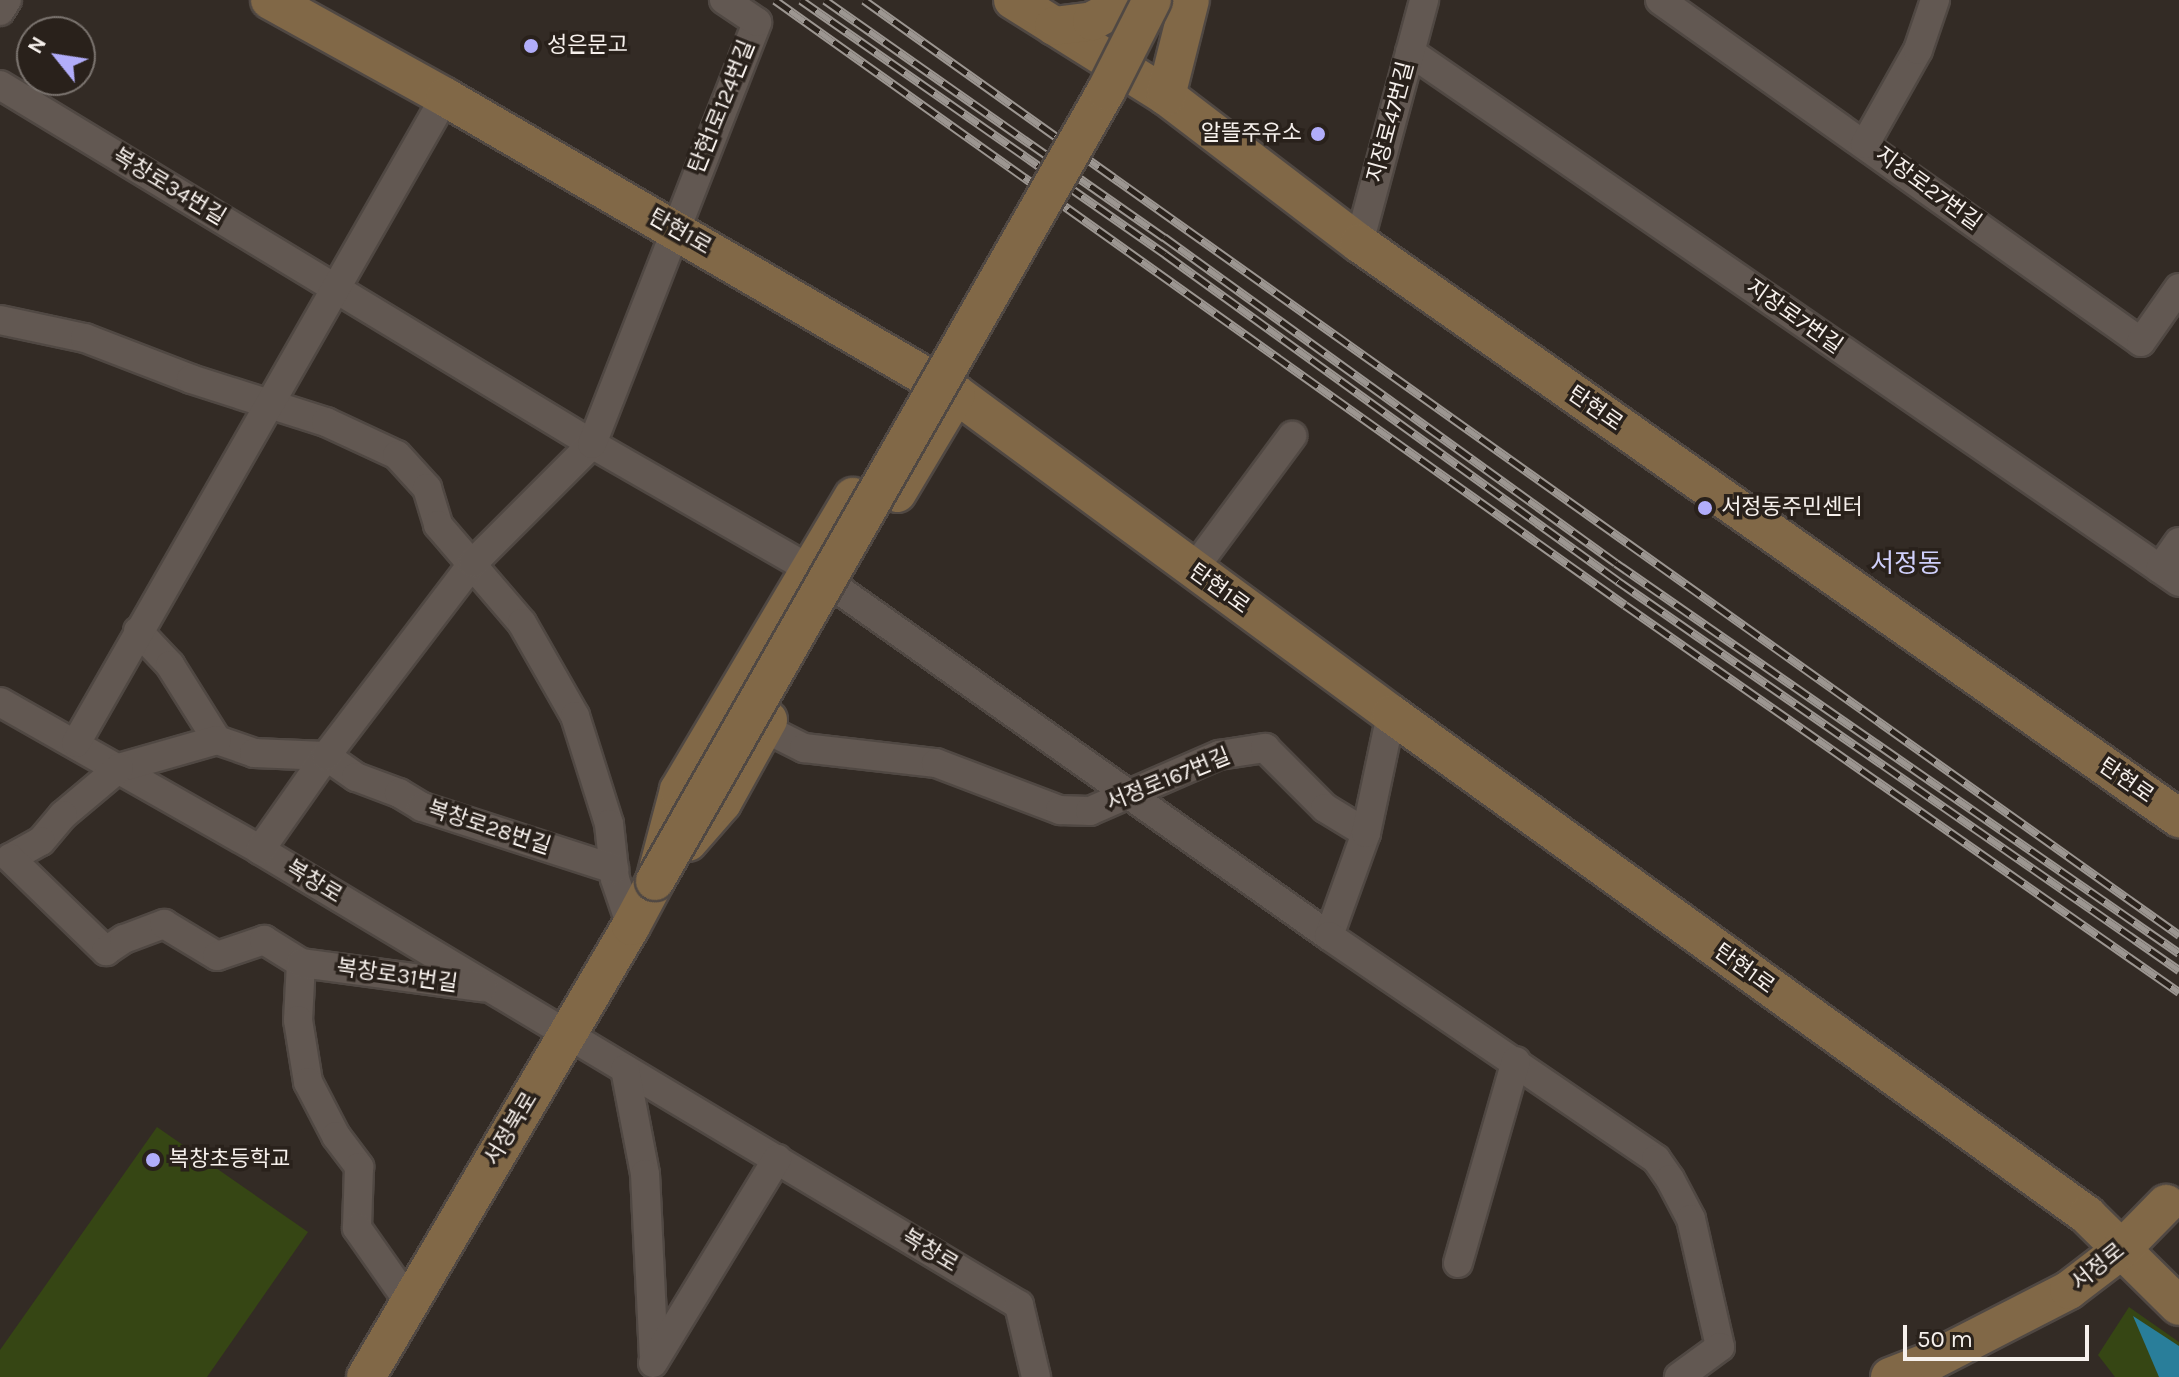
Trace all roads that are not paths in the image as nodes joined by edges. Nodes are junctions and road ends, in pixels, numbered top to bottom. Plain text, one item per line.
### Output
1 (7, 0) edge
2 (270, 0) edge
3 (724, 0) edge
4 (1013, 0) edge
5 (1131, 0) edge
6 (1138, 0) edge
7 (1152, 0) edge
8 (1190, 0) edge
9 (1424, 0) edge
10 (1660, 0) edge
11 (1935, 0) edge
12 (0, 11) edge
13 (1054, 26) junction
14 (1410, 52) junction
15 (1105, 58) junction
16 (0, 85) edge
17 (1166, 96) junction
18 (445, 97) junction
19 (1865, 144) junction
20 (673, 228) junction
21 (1359, 243) junction
22 (2179, 288) edge
23 (339, 289) junction
24 (0, 320) edge
25 (923, 376) junction
26 (956, 394) junction
27 (269, 404) junction
28 (1292, 436) dead end
29 (592, 444) junction
30 (2179, 542) edge
31 (473, 563) junction
32 (1193, 570) junction
33 (2169, 575) edge
34 (826, 580) junction
35 (138, 631) junction
36 (0, 702) edge
37 (1391, 714) junction
38 (764, 728) junction
39 (217, 740) junction
40 (76, 743) junction
41 (326, 756) junction
42 (119, 768) junction
43 (1128, 794) junction
44 (2179, 818) edge
45 (1366, 833) junction
46 (260, 850) junction
47 (5, 859) edge
48 (614, 869) junction
49 (655, 881) junction
50 (631, 926) junction
51 (1329, 936) junction
52 (301, 963) junction
53 (493, 989) junction
54 (567, 1036) junction
55 (1516, 1061) junction
56 (625, 1069) junction
57 (777, 1159) junction
58 (2166, 1204) dead end
59 (2120, 1251) junction
60 (1458, 1263) dead end
61 (409, 1302) junction
62 (2179, 1306) edge
63 (650, 1368) edge
64 (366, 1377) edge
65 (1036, 1377) edge
66 (1679, 1377) edge
67 (1890, 1377) edge

1 - 12 street
2 - 18 street, 탄현1로
3 - 20 street, 탄현1로124번길
4 - 13 street, 탄현로
5 - 13 street
6 - 15 street
7 - 49 street, bridge
8 - 17 street
9 - 14 street, 지장로47번길
10 - 19 street, 지장로27번길
11 - 19 street
13 - 15 street, 탄현로
14 - 21 street, 지장로47번길
14 - 33 street, 지장로7번길
15 - 17 street, 탄현로
16 - 23 street, 복창로34번길
17 - 21 street, 탄현로
18 - 20 street, 탄현1로
18 - 23 street
19 - 22 street, 지장로27번길
20 - 25 street, 탄현1로
20 - 29 street
21 - 44 street, 탄현로
23 - 27 street
23 - 29 street, 복창로34번길
24 - 27 street
25 - 26 street, 탄현1로
25 - 34 street
26 - 32 street, 탄현1로
26 - 34 street
27 - 31 street
27 - 35 street
28 - 32 street
29 - 31 street
29 - 34 street
30 - 33 street
31 - 41 street
31 - 48 street
32 - 37 street, 탄현1로
34 - 38 street
34 - 43 street
34 - 49 street
35 - 39 street
35 - 40 street
36 - 40 street, 복창로
37 - 45 street
37 - 59 street, 탄현1로
38 - 43 street, 서정로167번길
38 - 49 street
39 - 41 street
39 - 42 street
40 - 42 street, 복창로
41 - 46 street
41 - 48 street, 복창로28번길
42 - 46 street, 복창로
42 - 47 street, 복창로31번길
43 - 45 street, 서정로167번길
43 - 51 street
45 - 51 street
46 - 53 street, 복창로
47 - 52 street, 복창로31번길
48 - 50 street
49 - 50 street, 서정북로
50 - 54 street, 서정북로
51 - 55 street
52 - 53 street, 복창로31번길
52 - 61 street
53 - 54 street, 복창로
54 - 56 street, 복창로
54 - 61 street, 서정북로
55 - 60 street
55 - 66 street
56 - 57 street, 복창로
56 - 63 street
57 - 63 street
57 - 65 street, 복창로
58 - 59 street, 서정로
59 - 62 street, 탄현1로
59 - 67 street, 서정로
61 - 64 street, 서정북로

